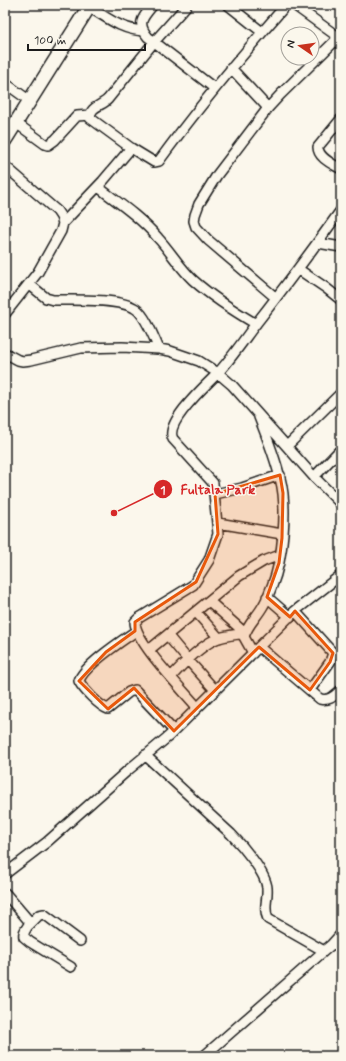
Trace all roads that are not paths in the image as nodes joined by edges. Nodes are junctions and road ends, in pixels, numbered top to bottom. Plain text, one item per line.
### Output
1 (153, 5) edge
2 (187, 5) edge
3 (228, 5) edge
4 (286, 5) edge
5 (294, 5) edge
6 (90, 6) edge
7 (143, 31) junction
8 (262, 32) junction
9 (340, 38) edge
10 (154, 42) junction
11 (231, 68) junction
12 (5, 83) edge
13 (214, 88) junction
14 (30, 101) junction
15 (268, 108) junction
16 (90, 115) junction
17 (341, 119) edge
18 (16, 123) junction
19 (5, 140) edge
20 (131, 148) junction
21 (5, 166) edge
22 (341, 169) edge
23 (98, 187) junction
24 (341, 210) edge
25 (63, 223) junction
26 (318, 243) junction
27 (341, 247) edge
28 (298, 269) junction
29 (29, 284) junction
30 (276, 298) junction
31 (341, 300) edge
32 (5, 314) edge
33 (256, 324) junction
34 (159, 349) junction
35 (5, 353) edge
36 (218, 373) junction
37 (340, 396) edge
38 (256, 410) junction
39 (287, 446) junction
40 (341, 449) edge
41 (280, 476) junction
42 (314, 476) junction
43 (215, 494) junction
44 (341, 503) edge
45 (218, 523) junction
46 (282, 534) junction
47 (280, 555) junction
48 (341, 575) edge
49 (267, 597) junction
50 (209, 601) junction
51 (196, 612) junction
52 (293, 614) junction
53 (136, 630) junction
54 (245, 633) junction
55 (168, 636) junction
56 (219, 638) junction
57 (149, 650) junction
58 (256, 650) junction
59 (188, 660) junction
60 (171, 676) junction
61 (215, 690) junction
62 (310, 690) junction
63 (341, 690) edge
64 (198, 707) junction
65 (174, 731) junction
66 (145, 755) junction
67 (5, 874) edge
68 (5, 893) edge
69 (29, 924) junction
70 (341, 934) edge
71 (80, 941) dead end
72 (341, 943) edge
73 (327, 948) junction
74 (71, 967) dead end
75 (204, 1056) edge

1 - 7 street
2 - 10 street
3 - 8 street
4 - 8 street
5 - 9 street
6 - 7 street
6 - 14 main road
7 - 10 street
8 - 11 street
9 - 15 street
10 - 13 street
10 - 16 street
11 - 13 street
11 - 15 street
12 - 14 street
13 - 20 street
14 - 18 main road
15 - 30 street
16 - 18 street
16 - 20 street
17 - 22 street
18 - 19 main road
20 - 23 street
21 - 25 street
23 - 25 street
23 - 33 street
24 - 26 street
25 - 29 street
26 - 27 street
26 - 28 street
28 - 30 street
28 - 31 street
29 - 32 street
29 - 34 street
30 - 33 street
33 - 36 street
34 - 35 street
34 - 36 street
36 - 38 street
36 - 43 street
37 - 39 street
38 - 39 street
38 - 41 street
39 - 42 street
40 - 42 street
41 - 43 street
41 - 46 street
42 - 44 street
43 - 45 street
45 - 46 street
45 - 53 street
46 - 47 street
47 - 49 street
47 - 50 street
48 - 52 street
49 - 52 street
49 - 54 street
50 - 51 street
50 - 54 street
51 - 55 street
51 - 56 street
52 - 58 street
52 - 62 street
53 - 57 street
53 - 65 street
54 - 56 street
54 - 58 street
55 - 57 street
55 - 59 street
56 - 59 street
57 - 60 street
58 - 61 street
58 - 62 street
59 - 60 street
59 - 61 street
60 - 64 street
61 - 64 street
62 - 63 street
64 - 65 street
65 - 66 street
66 - 67 street
66 - 73 street
68 - 69 street
69 - 71 street
69 - 74 street
70 - 73 street
72 - 73 street
73 - 75 street

